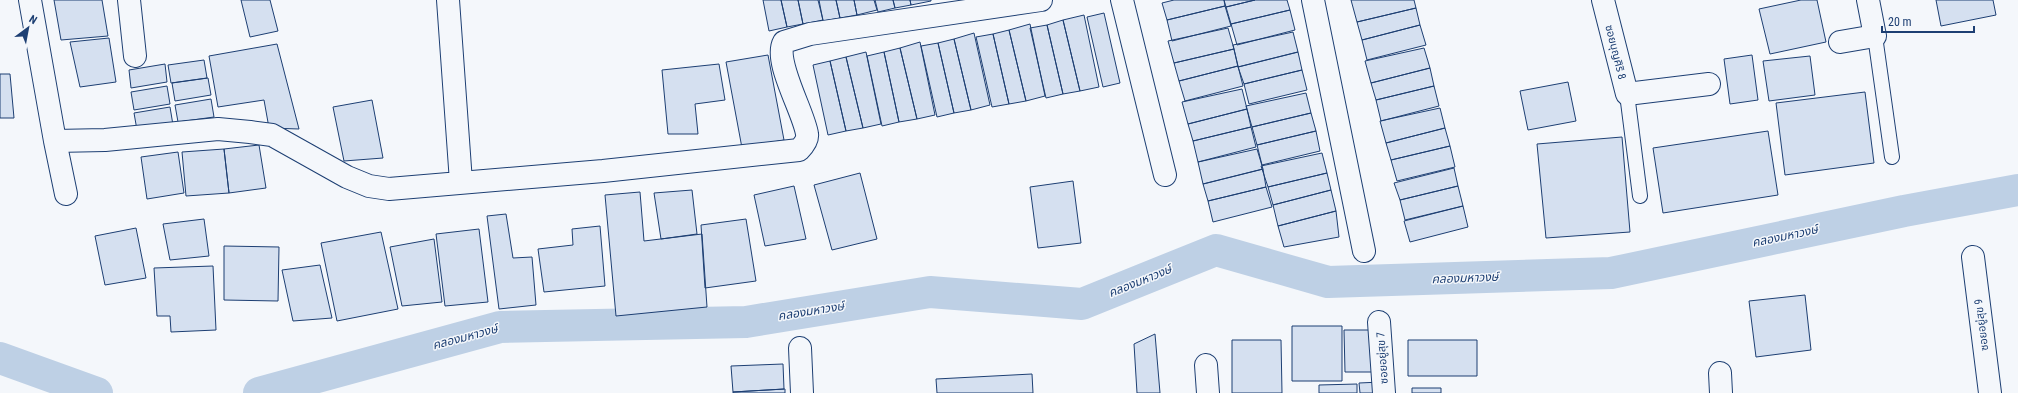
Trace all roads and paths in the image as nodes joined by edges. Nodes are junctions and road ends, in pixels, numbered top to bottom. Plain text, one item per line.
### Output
1 (30, 0) edge
2 (129, 0) edge
3 (448, 0) edge
4 (1041, 0) edge
5 (1122, 0) edge
6 (1313, 0) edge
7 (1603, 0) edge
8 (1868, 0) edge
9 (1875, 36) junction
10 (1840, 42) dead end
11 (135, 56) dead end
12 (1708, 84) dead end
13 (1626, 94) junction
14 (55, 141) junction
15 (1892, 158) dead end
16 (1165, 175) dead end
17 (461, 182) junction
18 (66, 194) dead end
19 (1640, 196) dead end
20 (1364, 251) dead end
21 (1973, 257) dead end
22 (1379, 322) dead end
23 (800, 348) dead end
24 (1206, 365) dead end
25 (802, 393) edge
26 (1208, 393) edge
27 (1384, 393) edge
28 (1990, 393) edge

1 - 14 street
2 - 11 street
3 - 17 street
4 - 17 street
5 - 16 street
6 - 20 street
7 - 13 street, ซอยบุญศิริ 8
8 - 9 street
9 - 10 street
9 - 15 lane
12 - 13 street, ซอยบุญศิริ 8
13 - 19 lane
14 - 17 street
14 - 18 street
21 - 28 street, ซอยอยู่สุข 9
22 - 27 street, ซอยอยู่สุข 7
23 - 25 street
24 - 26 street

